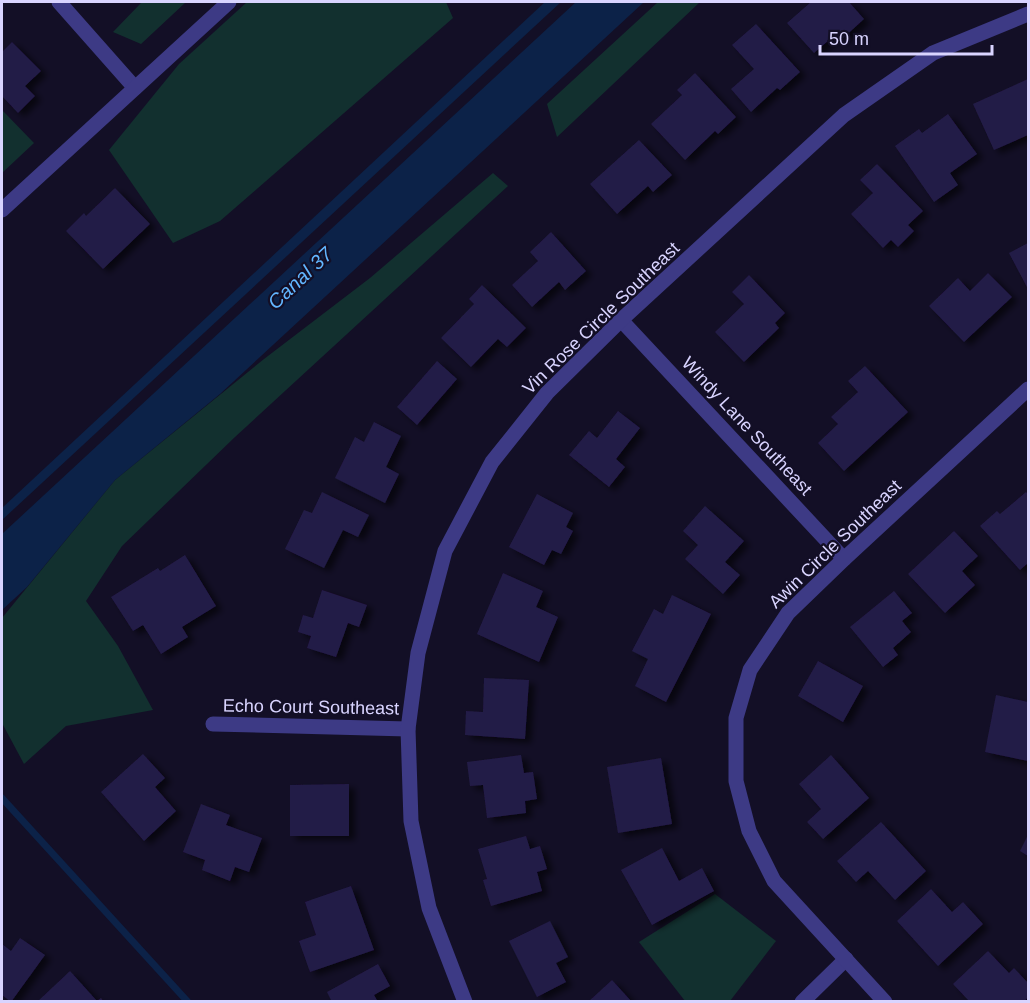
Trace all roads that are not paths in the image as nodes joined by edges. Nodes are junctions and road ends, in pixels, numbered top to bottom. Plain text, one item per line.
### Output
1 (59, 2) edge
2 (229, 2) edge
3 (1029, 14) edge
4 (135, 88) junction
5 (2, 210) edge
6 (621, 320) junction
7 (1029, 389) edge
8 (844, 559) junction
9 (213, 724) dead end
10 (408, 729) junction
11 (846, 959) junction
12 (465, 1002) edge
13 (802, 1002) edge
14 (885, 1002) edge

1 - 4 street
2 - 4 street
3 - 6 street, Vin Rose Circle Southeast
4 - 5 street
6 - 8 street, Windy Lane Southeast
6 - 10 street, Vin Rose Circle Southeast
7 - 8 street, Awin Circle Southeast
8 - 11 street, Awin Circle Southeast
9 - 10 street, Echo Court Southeast
10 - 12 street, Vin Rose Circle Southeast
11 - 13 street
11 - 14 street, Awin Circle Southeast

